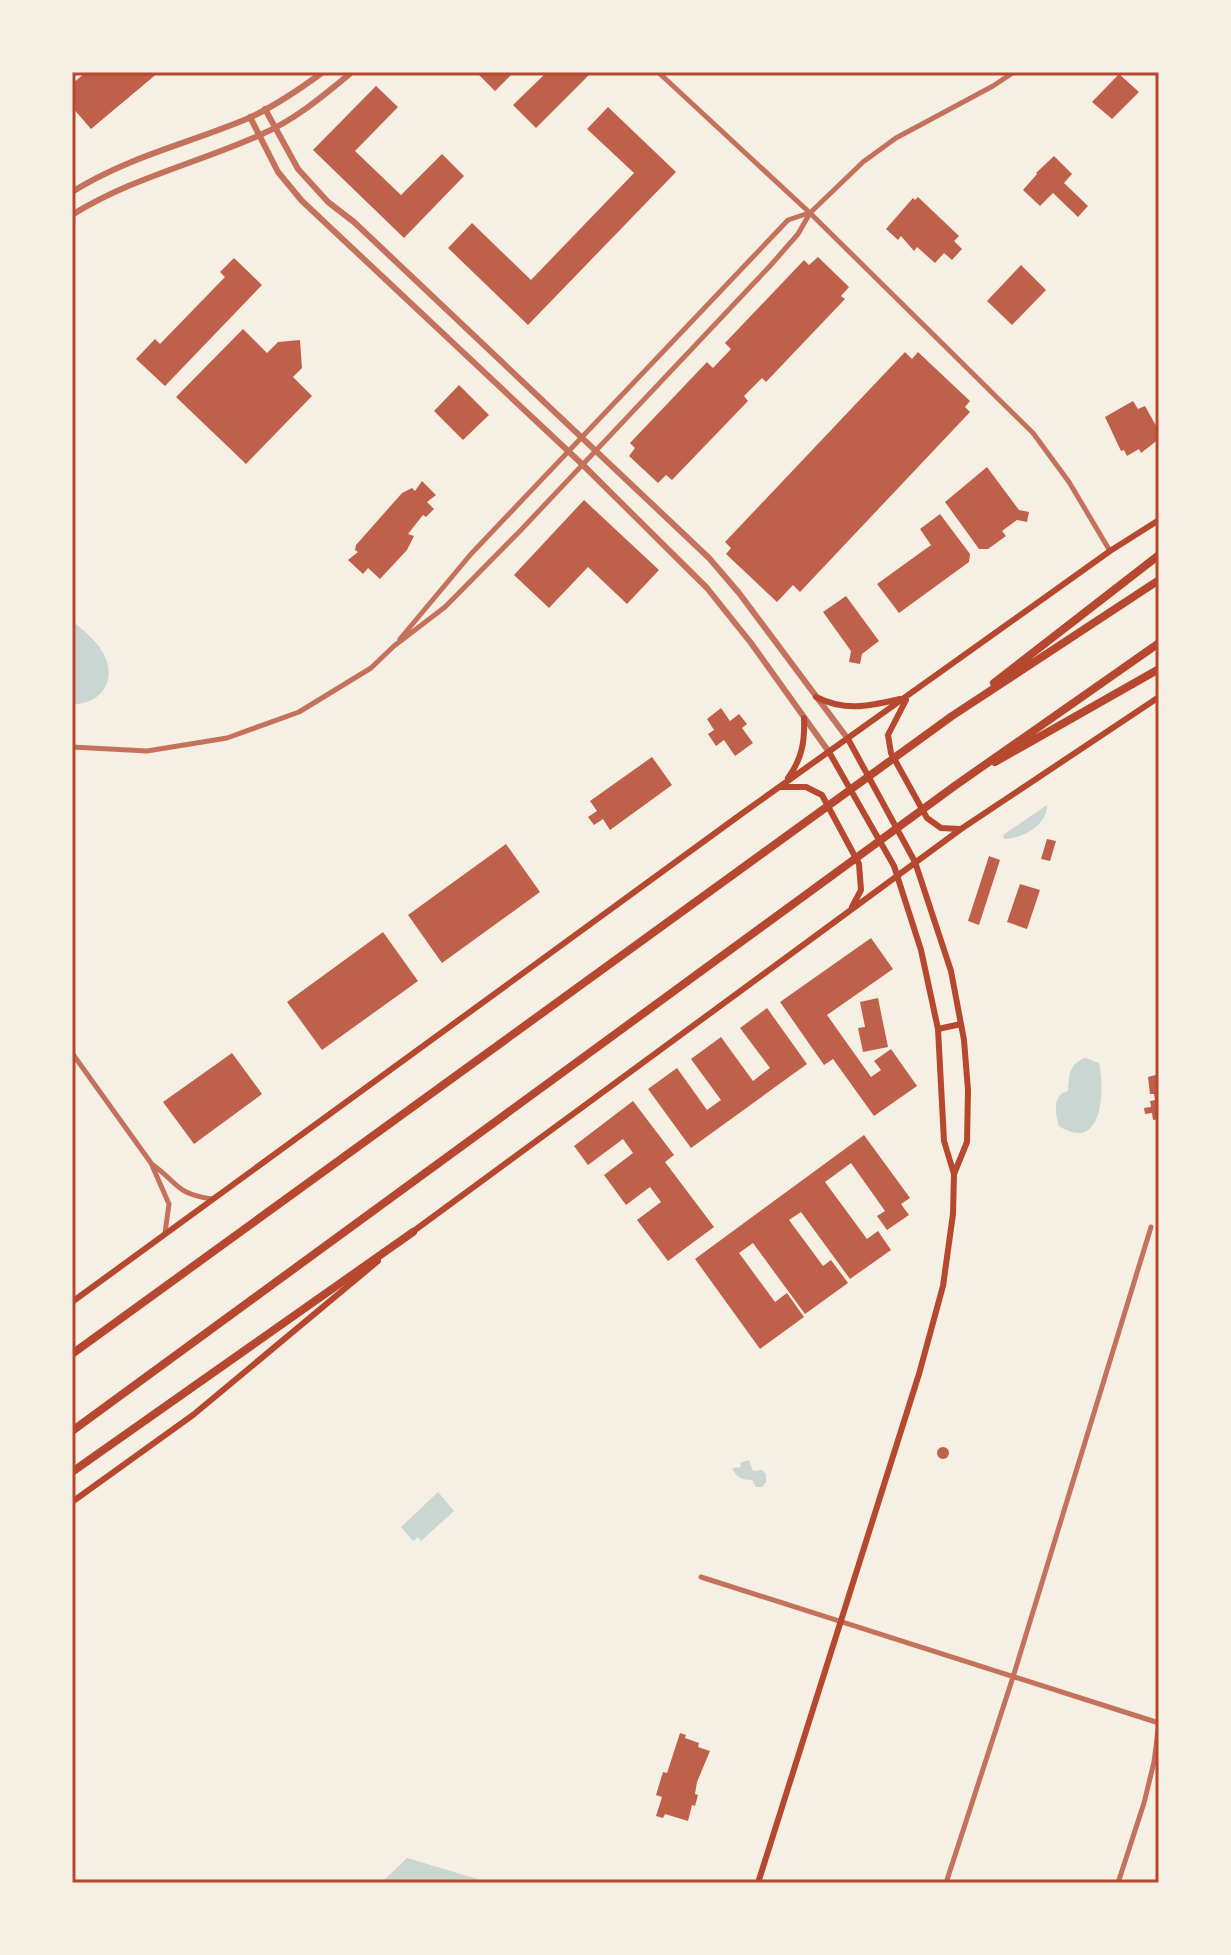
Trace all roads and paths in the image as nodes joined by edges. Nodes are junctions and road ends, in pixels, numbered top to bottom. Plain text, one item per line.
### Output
1 (323, 72) edge
2 (352, 72) edge
3 (658, 72) edge
4 (1014, 72) edge
5 (265, 109) junction
6 (250, 117) junction
7 (275, 128) junction
8 (260, 136) junction
9 (72, 192) edge
10 (810, 213) junction
11 (72, 215) edge
12 (581, 438) junction
13 (568, 452) junction
14 (596, 452) junction
15 (583, 465) junction
16 (1159, 520) edge
17 (1110, 551) junction
18 (1159, 555) edge
19 (1159, 580) edge
20 (1159, 643) edge
21 (394, 646) junction
22 (1159, 669) edge
23 (816, 697) junction
24 (907, 697) junction
25 (1159, 697) edge
26 (952, 716) junction
27 (804, 718) junction
28 (848, 739) junction
29 (72, 747) edge
30 (829, 752) junction
31 (956, 785) junction
32 (780, 787) junction
33 (961, 829) junction
34 (915, 862) junction
35 (895, 877) junction
36 (850, 910) junction
37 (961, 1024) junction
38 (938, 1029) junction
39 (72, 1053) edge
40 (151, 1163) junction
41 (954, 1174) junction
42 (212, 1199) junction
43 (1151, 1227) dead end
44 (413, 1232) junction
45 (165, 1233) junction
46 (72, 1302) edge
47 (72, 1354) edge
48 (72, 1431) edge
49 (72, 1472) edge
50 (72, 1502) edge
51 (701, 1577) dead end
52 (840, 1623) junction
53 (1013, 1677) junction
54 (1159, 1722) edge
55 (758, 1883) edge
56 (946, 1883) edge
57 (1118, 1883) edge

1 - 5 street
2 - 7 street
3 - 10 street
4 - 10 street
5 - 6 street
5 - 7 street
6 - 8 street
6 - 9 street
7 - 8 street
7 - 12 street
8 - 11 street
8 - 13 street
10 - 12 street
10 - 14 street
10 - 17 street
12 - 13 street
12 - 14 street
13 - 15 street
13 - 21 street
14 - 15 street
14 - 23 street
15 - 21 street
15 - 27 street
16 - 17 main road
17 - 24 main road
18 - 26 highway
19 - 26 highway
20 - 31 highway
21 - 29 street
22 - 31 highway
23 - 24 main road
23 - 28 street
24 - 28 main road
24 - 33 main road
25 - 33 main road
26 - 47 highway
27 - 30 street
27 - 32 main road
28 - 30 main road
28 - 34 main road
30 - 32 main road
30 - 35 main road
31 - 48 highway
32 - 36 main road
32 - 42 main road
33 - 34 main road
34 - 35 main road
34 - 37 main road
35 - 36 main road
35 - 38 main road
36 - 44 main road
37 - 38 main road
37 - 41 main road
38 - 41 main road
39 - 40 street
40 - 42 street
40 - 45 street
41 - 52 main road
42 - 45 main road
43 - 53 street
44 - 49 highway
44 - 50 main road
45 - 46 main road
51 - 52 street
52 - 53 street
52 - 55 main road
53 - 54 street
53 - 56 street
54 - 57 street

